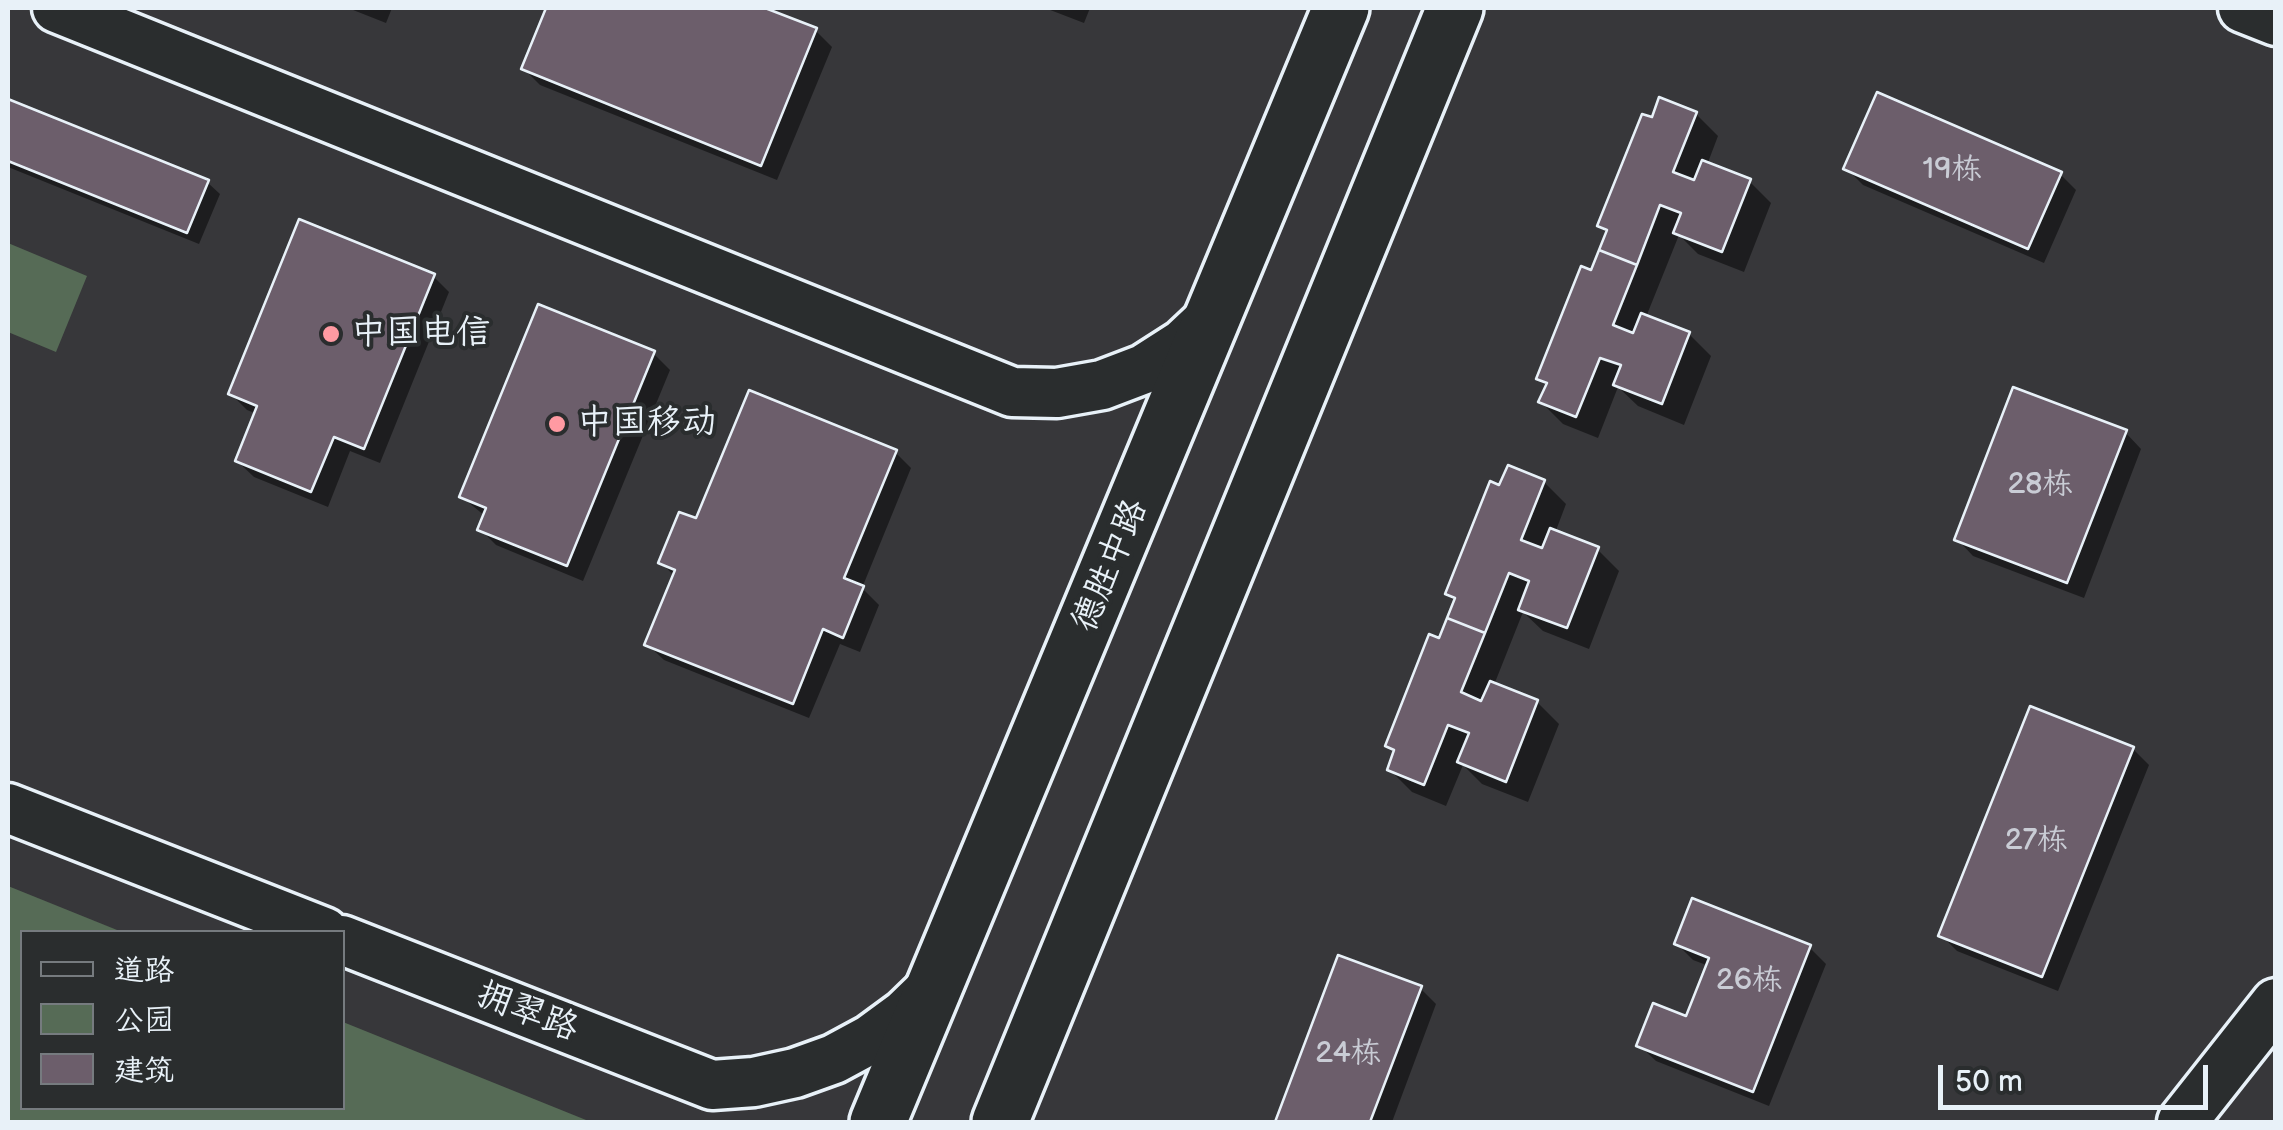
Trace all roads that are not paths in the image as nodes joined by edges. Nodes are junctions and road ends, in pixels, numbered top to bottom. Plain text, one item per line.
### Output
1 (58, 8) edge
2 (1341, 8) edge
3 (1455, 8) edge
4 (2243, 8) edge
5 (2276, 21) edge
6 (1216, 314) junction
7 (8, 808) edge
8 (319, 930) edge
9 (345, 941) edge
10 (936, 985) junction
11 (2276, 1003) edge
12 (724, 1104) edge
13 (1009, 1116) edge
14 (878, 1122) edge
15 (2182, 1122) edge

1 - 6 street
2 - 6 main road, 德胜中路
3 - 13 main road
4 - 5 street
6 - 10 main road, 德胜中路
7 - 8 street
9 - 12 street, 拥翠路
10 - 12 street
10 - 14 main road, 德胜中路
11 - 15 street

